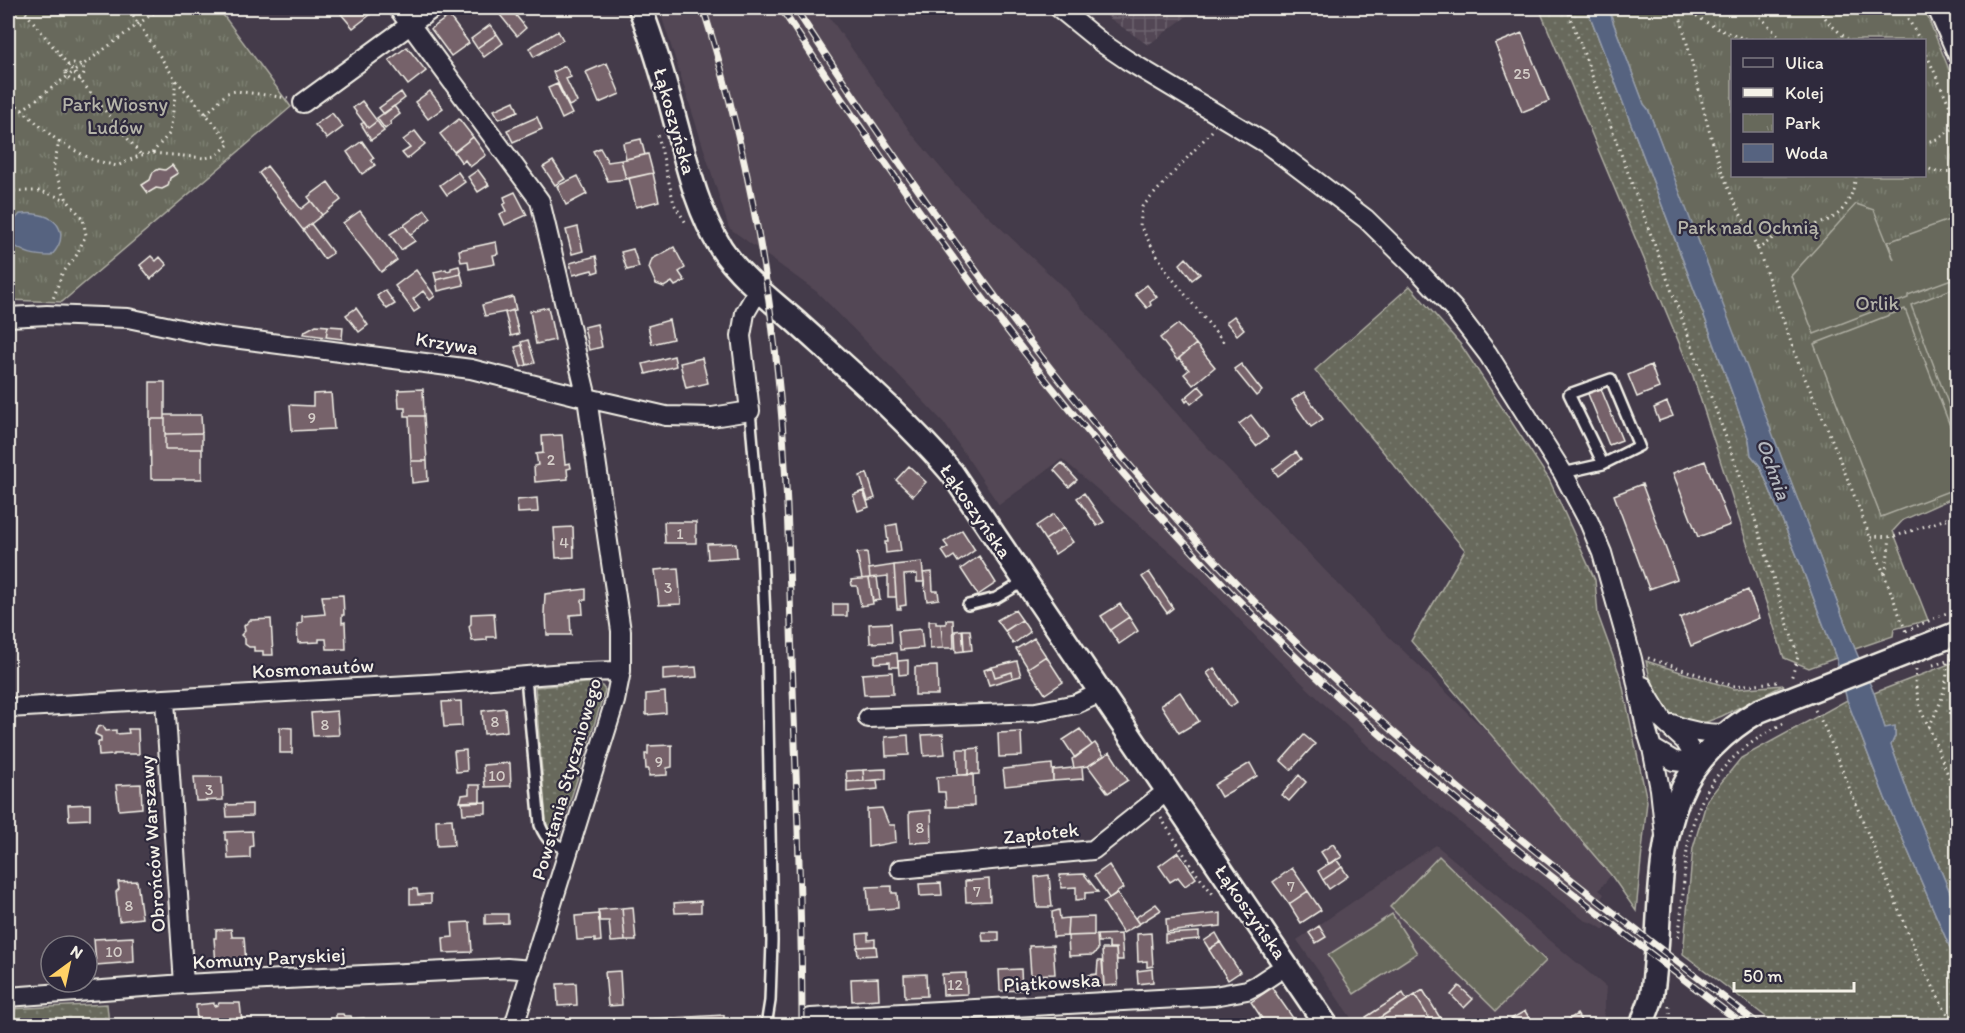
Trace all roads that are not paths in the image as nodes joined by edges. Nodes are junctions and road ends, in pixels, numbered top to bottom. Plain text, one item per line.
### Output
1 (398, 8) edge
2 (433, 8) edge
3 (640, 8) edge
4 (1059, 8) edge
5 (1937, 8) edge
6 (410, 24) junction
7 (1958, 56) edge
8 (298, 101) road end
9 (759, 289) junction
10 (8, 317) edge
11 (587, 398) junction
12 (750, 411) junction
13 (1603, 464) junction
14 (1563, 473) junction
15 (1025, 581) junction
16 (968, 605) dead end
17 (1958, 633) edge
18 (1632, 659) junction
19 (621, 671) junction
20 (526, 678) junction
21 (1100, 693) junction
22 (165, 701) junction
23 (8, 708) edge
24 (868, 718) dead end
25 (1663, 721) junction
26 (1725, 734) junction
27 (1652, 748) junction
28 (1699, 764) junction
29 (1159, 798) junction
30 (1666, 841) junction
31 (568, 850) junction
32 (900, 869) dead end
33 (1287, 965) junction
34 (532, 970) junction
35 (184, 984) junction
36 (8, 997) edge
37 (1661, 999) junction
38 (811, 1018) dead end
39 (514, 1026) edge
40 (766, 1026) edge
41 (1327, 1026) edge
42 (1642, 1026) edge
43 (1658, 1026) edge

1 - 6 street, Powstania Styczniowego
2 - 6 street
3 - 9 street, Łąkoszyńska
4 - 14 street
5 - 7 street
6 - 8 street
6 - 11 street, Powstania Styczniowego
9 - 12 street
9 - 15 street, Łąkoszyńska
10 - 11 street, Krzywa
11 - 12 street, Krzywa
11 - 19 street, Powstania Styczniowego
12 - 40 lane
13 - 13 lane
13 - 14 lane
14 - 18 street
15 - 16 lane
15 - 21 street, Łąkoszyńska
17 - 26 street
18 - 25 street
18 - 27 street
19 - 20 street, Kosmonautów
19 - 31 street, Powstania Styczniowego
20 - 22 street, Kosmonautów
20 - 31 lane
21 - 24 street
21 - 29 street, Łąkoszyńska
22 - 23 street, Kosmonautów
22 - 35 street, Obrońców Warszawy
25 - 26 street
25 - 28 street
26 - 28 street
27 - 28 street
27 - 30 street
28 - 30 street
29 - 32 street, Zapłotek
29 - 33 street, Łąkoszyńska
30 - 37 street
31 - 34 street, Powstania Styczniowego
33 - 38 street, Piątkowska
33 - 41 street, Łąkoszyńska
34 - 35 street, Komuny Paryskiej
34 - 39 street, Powstania Styczniowego
35 - 36 street, Komuny Paryskiej
37 - 42 street
37 - 43 street

